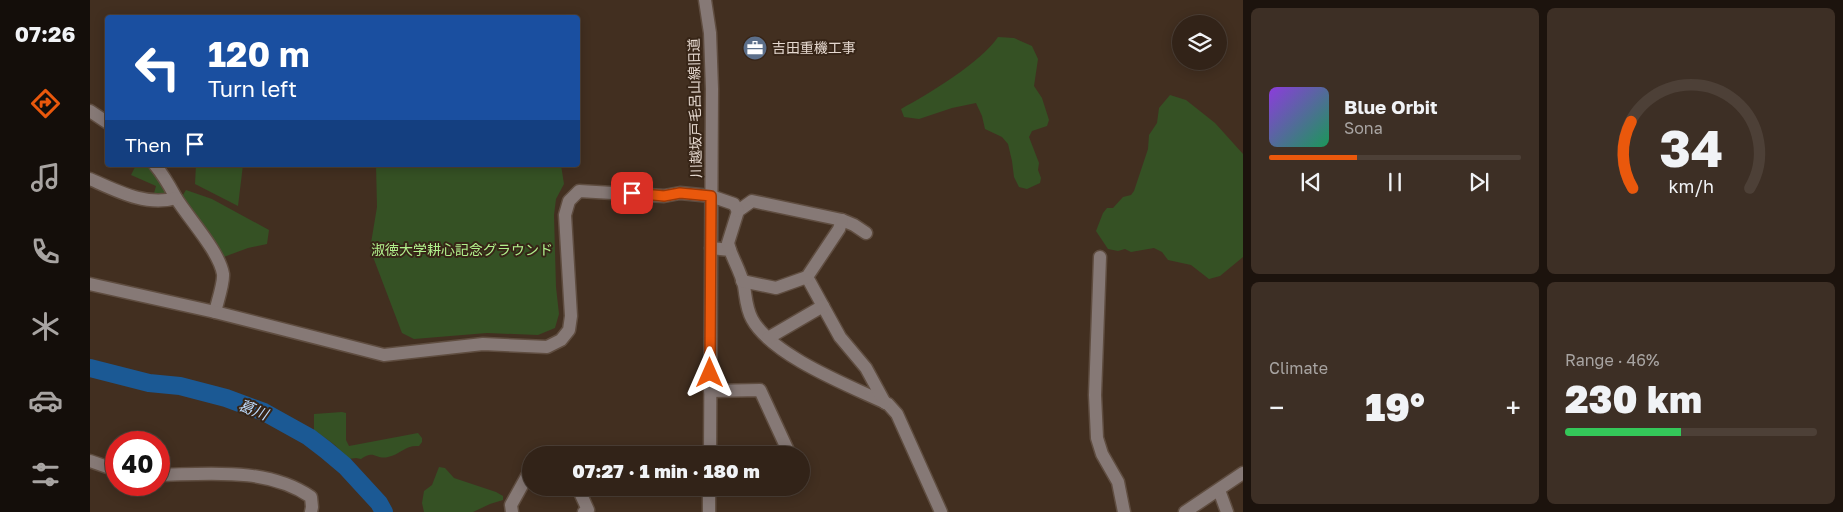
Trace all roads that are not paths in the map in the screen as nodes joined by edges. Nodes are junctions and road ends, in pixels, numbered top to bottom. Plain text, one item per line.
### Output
1 (705, 0) edge
2 (90, 111) edge
3 (105, 121) edge
4 (157, 167) edge
5 (90, 179) edge
6 (711, 196) junction
7 (176, 198) junction
8 (738, 211) junction
9 (842, 220) junction
10 (866, 233) dead end
11 (711, 248) junction
12 (730, 250) junction
13 (1100, 257) dead end
14 (807, 277) junction
15 (742, 281) junction
16 (90, 284) edge
17 (823, 306) junction
18 (215, 312) junction
19 (768, 338) junction
20 (710, 390) junction
21 (885, 403) junction
22 (710, 446) edge
23 (786, 446) edge
24 (90, 461) edge
25 (105, 466) edge
26 (1243, 473) edge
27 (170, 475) edge
28 (522, 485) edge
29 (1219, 490) junction
30 (582, 496) edge
31 (709, 496) edge
32 (311, 512) edge
33 (512, 512) edge
34 (584, 512) edge
35 (709, 512) edge
36 (941, 512) edge
37 (1124, 512) edge
38 (1185, 512) edge
39 (1227, 512) edge

1 - 6 street, 川越坂戸毛呂山線旧道
2 - 3 street
4 - 7 street
5 - 7 street
6 - 8 street
6 - 11 street, 川越坂戸毛呂山線旧道
6 - 18 street
7 - 18 street
8 - 9 street
8 - 12 street
9 - 10 street
9 - 14 street
11 - 12 street
11 - 20 street, 川越坂戸毛呂山線旧道
12 - 15 street
13 - 37 street
14 - 15 street
14 - 17 street
15 - 19 street
16 - 18 street
17 - 19 street
17 - 21 street
19 - 21 street
20 - 22 street, 川越坂戸毛呂山線旧道
20 - 23 street
21 - 36 street
24 - 25 street
26 - 29 street
27 - 32 street
28 - 33 street
29 - 38 street
29 - 39 street
30 - 34 street
31 - 35 street

